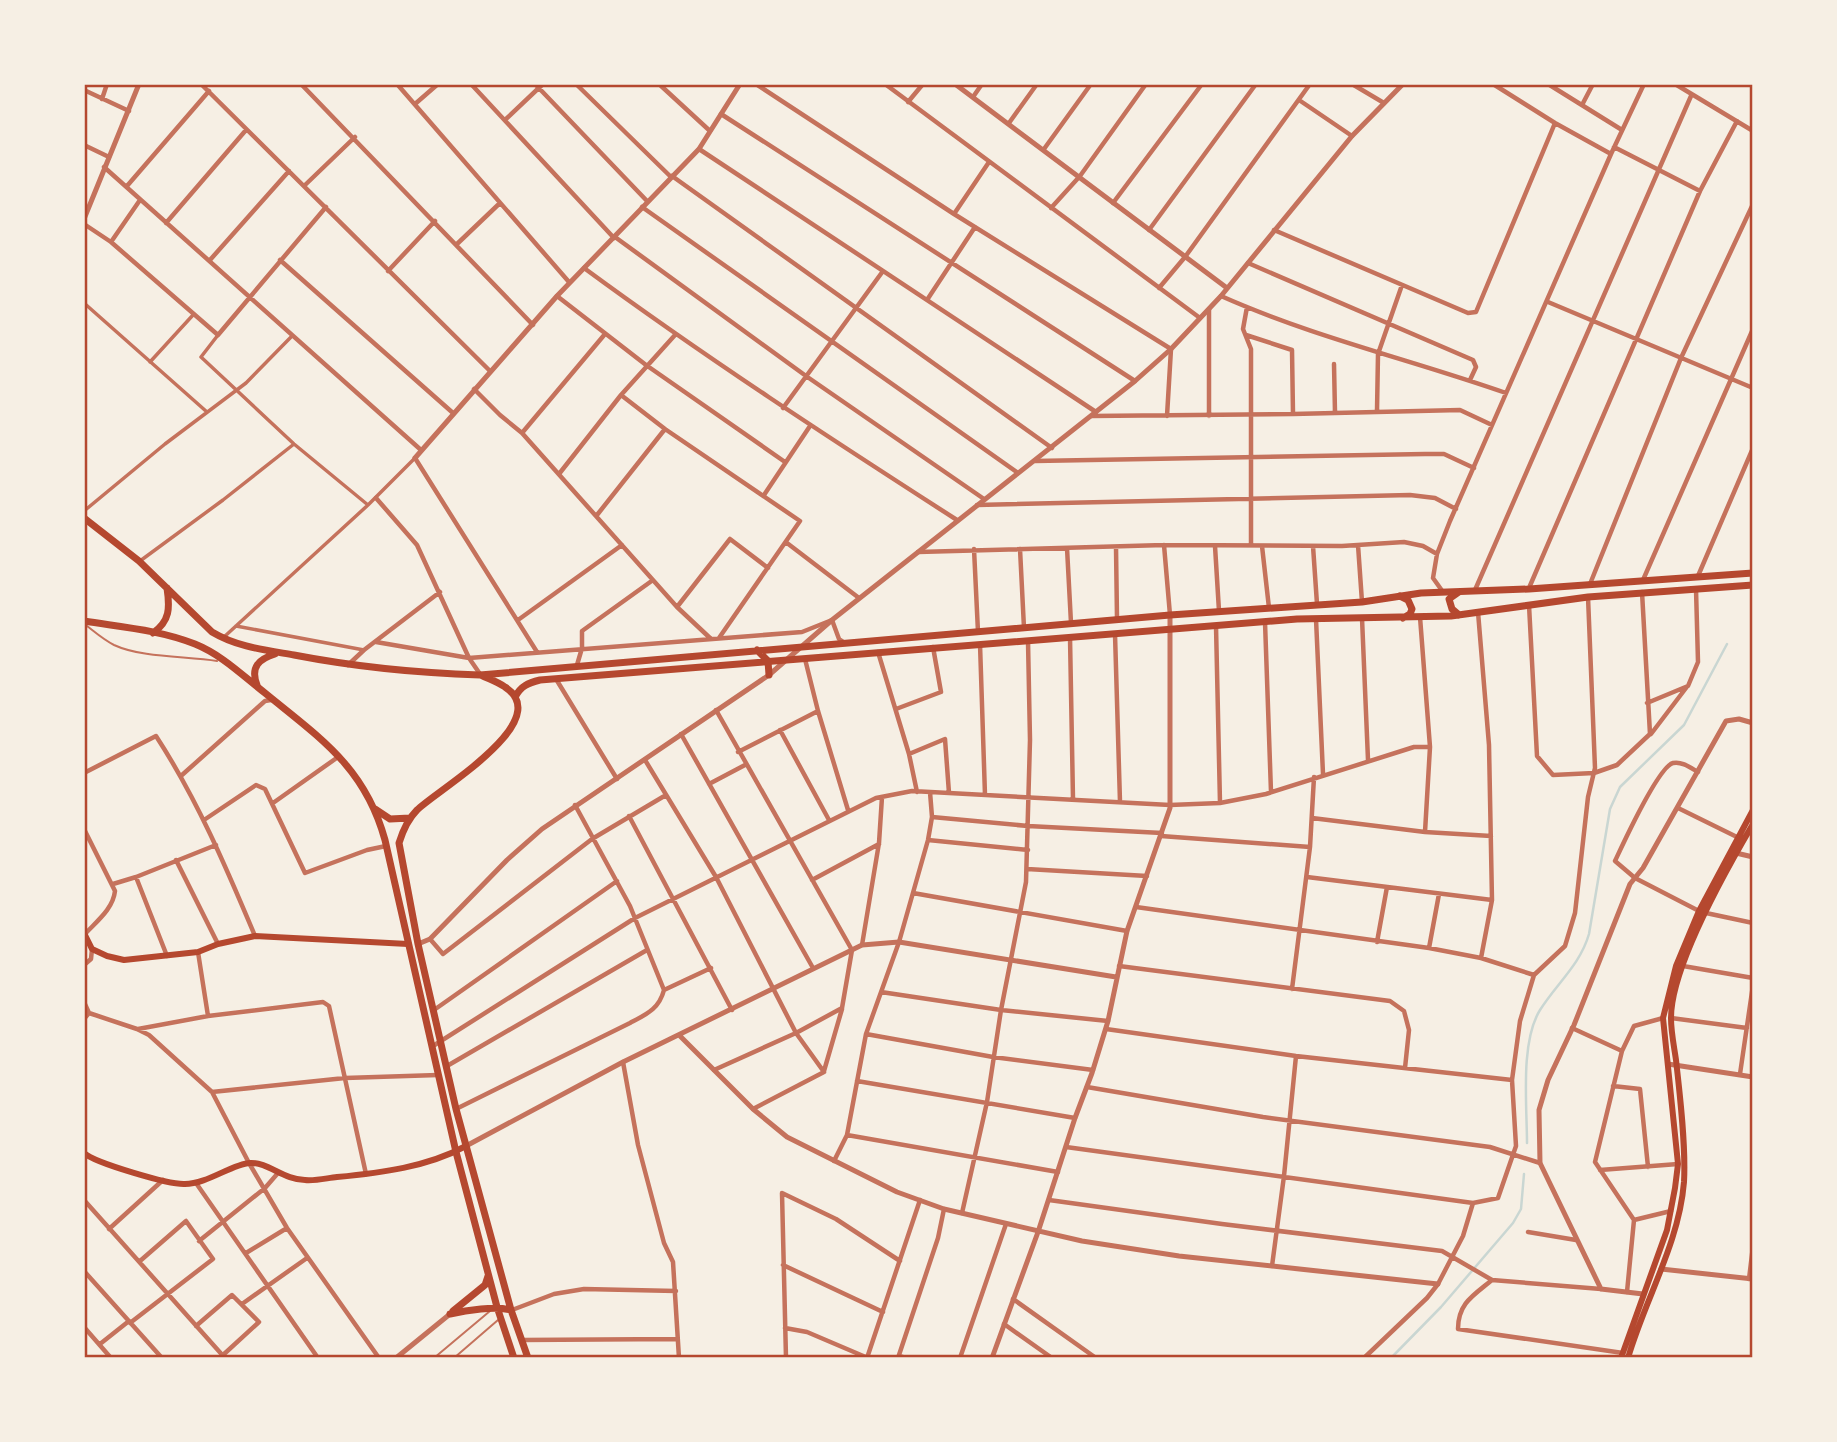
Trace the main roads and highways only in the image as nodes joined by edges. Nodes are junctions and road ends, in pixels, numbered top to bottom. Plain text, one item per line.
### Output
1 (84, 518) edge
2 (1753, 573) edge
3 (1753, 585) edge
4 (167, 589) junction
5 (1463, 591) junction
6 (1400, 596) junction
7 (1459, 615) junction
8 (1402, 618) junction
9 (84, 622) edge
10 (153, 633) junction
11 (757, 650) junction
12 (279, 653) junction
13 (768, 662) junction
14 (480, 675) junction
15 (769, 675) road end
16 (258, 688) junction
17 (515, 697) junction
18 (375, 809) junction
19 (1753, 810) edge
20 (410, 818) junction
21 (1753, 824) edge
22 (1734, 851) junction
23 (1702, 912) junction
24 (85, 934) edge
25 (408, 944) junction
26 (418, 944) junction
27 (1667, 1018) junction
28 (466, 1146) junction
29 (456, 1152) junction
30 (86, 1158) edge
31 (1658, 1268) junction
32 (489, 1273) junction
33 (497, 1307) junction
34 (511, 1310) junction
35 (501, 1317) junction
36 (1624, 1356) edge
37 (514, 1358) edge
38 (528, 1358) edge

1 - 4 main road
2 - 5 main road
3 - 7 main road
4 - 10 main road
4 - 12 main road
5 - 6 main road
5 - 7 main road
6 - 8 main road
6 - 11 main road
7 - 8 main road
8 - 13 main road
9 - 10 main road
10 - 16 main road
11 - 13 main road
11 - 14 main road
12 - 14 main road
12 - 16 main road
13 - 15 main road
13 - 17 main road
14 - 17 main road
16 - 18 main road
17 - 20 main road
18 - 20 main road
18 - 25 main road
19 - 22 main road
20 - 26 main road
21 - 22 main road
22 - 23 main road
23 - 27 main road
23 - 27 main road
24 - 25 main road
25 - 26 main road
25 - 29 main road
26 - 28 main road
27 - 31 main road
27 - 31 main road
28 - 29 main road
28 - 34 main road
29 - 30 main road
29 - 32 main road
31 - 36 main road
31 - 36 main road
32 - 33 main road
32 - 33 main road
33 - 34 main road
33 - 35 main road
34 - 35 main road
34 - 38 main road
35 - 37 main road

